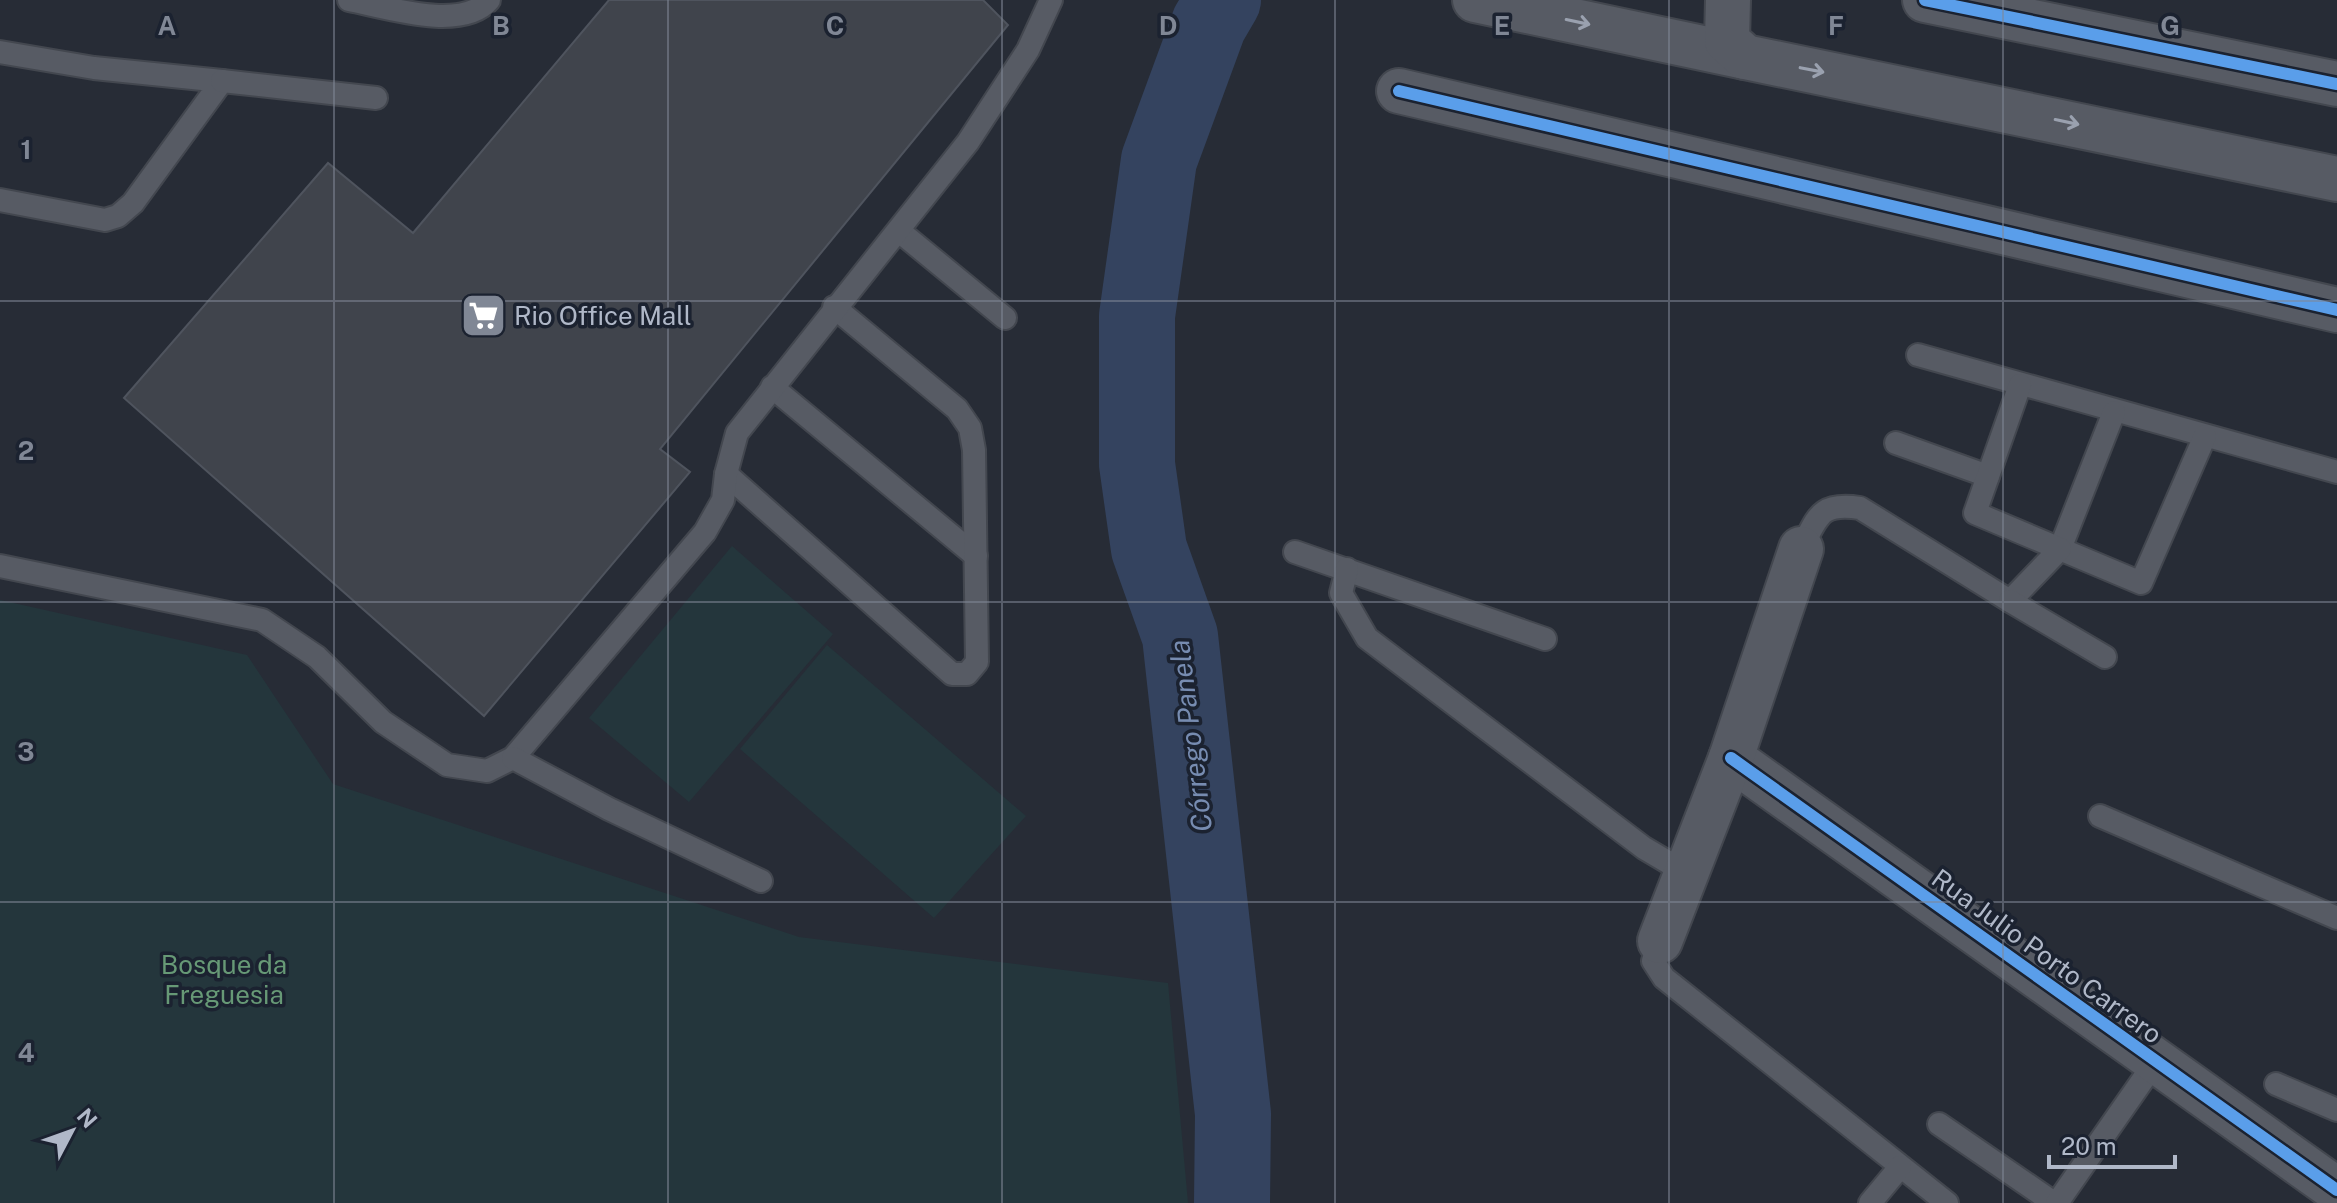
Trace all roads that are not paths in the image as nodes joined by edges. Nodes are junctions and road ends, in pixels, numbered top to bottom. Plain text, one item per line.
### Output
1 (349, 0) edge
2 (489, 0) edge
3 (1051, 0) edge
4 (1475, 0) edge
5 (1728, 0) edge
6 (1925, 0) edge
7 (0, 52) edge
8 (1745, 57) junction
9 (222, 81) junction
10 (2337, 84) edge
11 (1399, 91) dead end
12 (376, 98) dead end
13 (2337, 179) edge
14 (0, 200) edge
15 (899, 231) junction
16 (834, 307) junction
17 (2337, 310) edge
18 (1005, 318) dead end
19 (1918, 355) dead end
20 (2020, 385) junction
21 (772, 387) junction
22 (2114, 412) junction
23 (2205, 436) junction
24 (1896, 443) dead end
25 (2337, 472) edge
26 (726, 474) junction
27 (1988, 476) junction
28 (1801, 549) joint
29 (2060, 549) junction
30 (1295, 552) dead end
31 (976, 556) junction
32 (0, 566) edge
33 (1347, 569) junction
34 (2010, 601) junction
35 (1545, 639) dead end
36 (2105, 657) dead end
37 (513, 758) junction
38 (1731, 758) junction
39 (2100, 816) dead end
40 (1688, 874) junction
41 (761, 881) dead end
42 (2337, 918) edge
43 (1660, 941) joint
44 (2156, 1061) junction
45 (2276, 1084) dead end
46 (2337, 1110) edge
47 (1939, 1124) dead end
48 (1900, 1167) junction
49 (2337, 1190) edge
50 (1870, 1203) edge
51 (1947, 1203) edge
52 (2056, 1203) edge

1 - 2 lane
3 - 15 lane
4 -> 8 street
5 - 8 street
6 - 10 street
7 - 9 lane
8 -> 13 street
9 - 12 lane
9 - 14 lane
11 - 17 street
15 - 16 lane
15 - 18 lane
16 - 21 lane
16 - 31 lane
19 - 20 lane
20 - 22 lane
20 - 27 lane
21 - 26 lane
21 - 31 lane
22 - 23 lane
22 - 29 lane
23 - 25 lane
23 - 29 lane
24 - 27 lane
26 - 31 lane
26 - 37 lane
27 - 29 lane
28 - 34 lane
28 - 38 street
29 - 34 lane
30 - 33 lane
32 - 37 lane
33 - 35 lane
33 - 40 lane
34 - 36 lane
37 - 41 lane
38 - 40 street
38 - 44 street, Rua Julio Porto Carrero
39 - 42 lane
40 - 43 street
43 - 48 lane
44 - 49 street, Rua Julio Porto Carrero
44 - 52 lane
45 - 46 lane
47 - 52 lane
48 - 50 lane
48 - 51 lane

